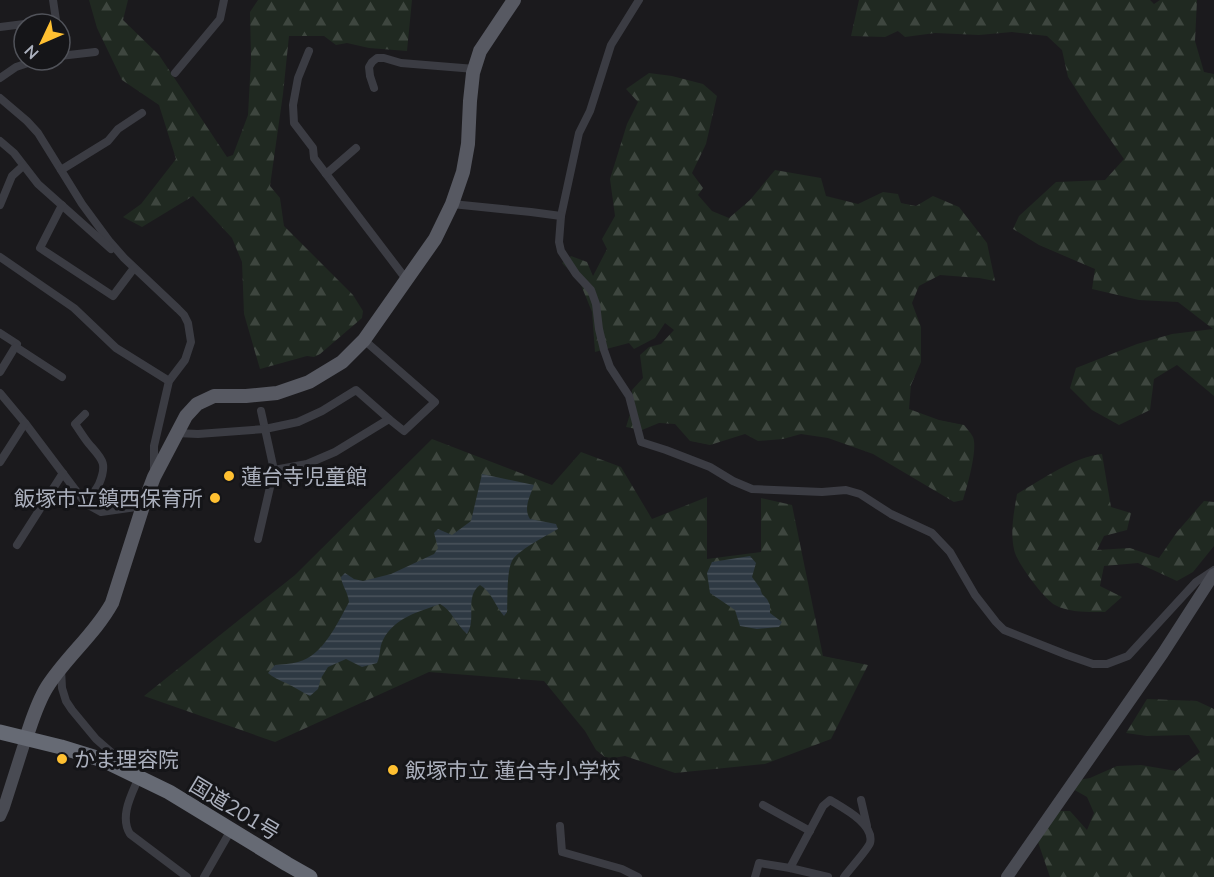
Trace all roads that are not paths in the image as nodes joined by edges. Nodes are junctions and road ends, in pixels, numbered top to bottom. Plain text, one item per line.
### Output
1 (53, 0) edge
2 (224, 0) edge
3 (514, 0) edge
4 (639, 0) edge
5 (0, 27) edge
6 (309, 51) dead end
7 (95, 52) dead end
8 (72, 55) edge
9 (475, 69) junction
10 (175, 74) dead end
11 (374, 88) dead end
12 (0, 98) edge
13 (142, 113) dead end
14 (0, 141) edge
15 (356, 148) dead end
16 (24, 166) junction
17 (61, 170) junction
18 (326, 174) junction
19 (452, 204) junction
20 (0, 205) edge
21 (62, 205) junction
22 (561, 216) junction
23 (0, 257) edge
24 (124, 258) junction
25 (134, 268) junction
26 (406, 279) junction
27 (0, 333) edge
28 (364, 340) junction
29 (16, 347) junction
30 (0, 372) edge
31 (62, 377) dead end
32 (169, 381) junction
33 (0, 393) edge
34 (261, 411) dead end
35 (85, 414) dead end
36 (389, 419) junction
37 (25, 423) junction
38 (265, 429) junction
39 (176, 433) junction
40 (0, 462) edge
41 (274, 470) junction
42 (63, 473) junction
43 (154, 477) junction
44 (90, 506) junction
45 (143, 506) junction
46 (258, 539) dead end
47 (16, 545) dead end
48 (1214, 572) edge
49 (60, 668) junction
50 (0, 732) edge
51 (26, 738) junction
52 (139, 777) junction
53 (861, 800) dead end
54 (763, 805) dead end
55 (0, 816) edge
56 (560, 826) dead end
57 (867, 828) junction
58 (231, 830) junction
59 (810, 831) junction
60 (790, 868) junction
61 (187, 877) edge
62 (204, 877) edge
63 (310, 877) edge
64 (638, 877) edge
65 (755, 877) edge
66 (828, 877) edge
67 (844, 877) edge
68 (1007, 877) edge

1 - 5 street
2 - 10 street
3 - 9 main road
4 - 22 street
6 - 18 street
7 - 8 street
9 - 11 street
9 - 19 main road
12 - 17 street
13 - 17 street
14 - 16 street
15 - 18 street
16 - 20 street
16 - 21 street
17 - 24 street
18 - 26 street
19 - 22 street
19 - 26 main road
21 - 24 street
21 - 25 street
22 - 48 street
23 - 32 street
24 - 25 street
25 - 32 street
26 - 28 main road
27 - 29 street
28 - 36 street
28 - 39 main road
29 - 30 street
29 - 31 street
32 - 43 street
33 - 37 street
34 - 38 street
35 - 44 street
36 - 38 street
36 - 41 street
37 - 40 street
37 - 42 street
38 - 39 street
38 - 41 street
39 - 43 main road
41 - 46 street
42 - 44 street
42 - 47 street
43 - 45 main road
44 - 45 street
45 - 49 main road
48 - 68 street
49 - 51 main road
49 - 52 street
50 - 51 highway, 国道201号
51 - 52 highway, 国道201号
51 - 55 street
52 - 58 highway, 国道201号
52 - 61 street
53 - 57 street
54 - 59 street
56 - 64 street
57 - 59 street
57 - 67 street
58 - 62 street
58 - 63 highway, 国道201号
59 - 60 street
60 - 65 street
60 - 66 street

